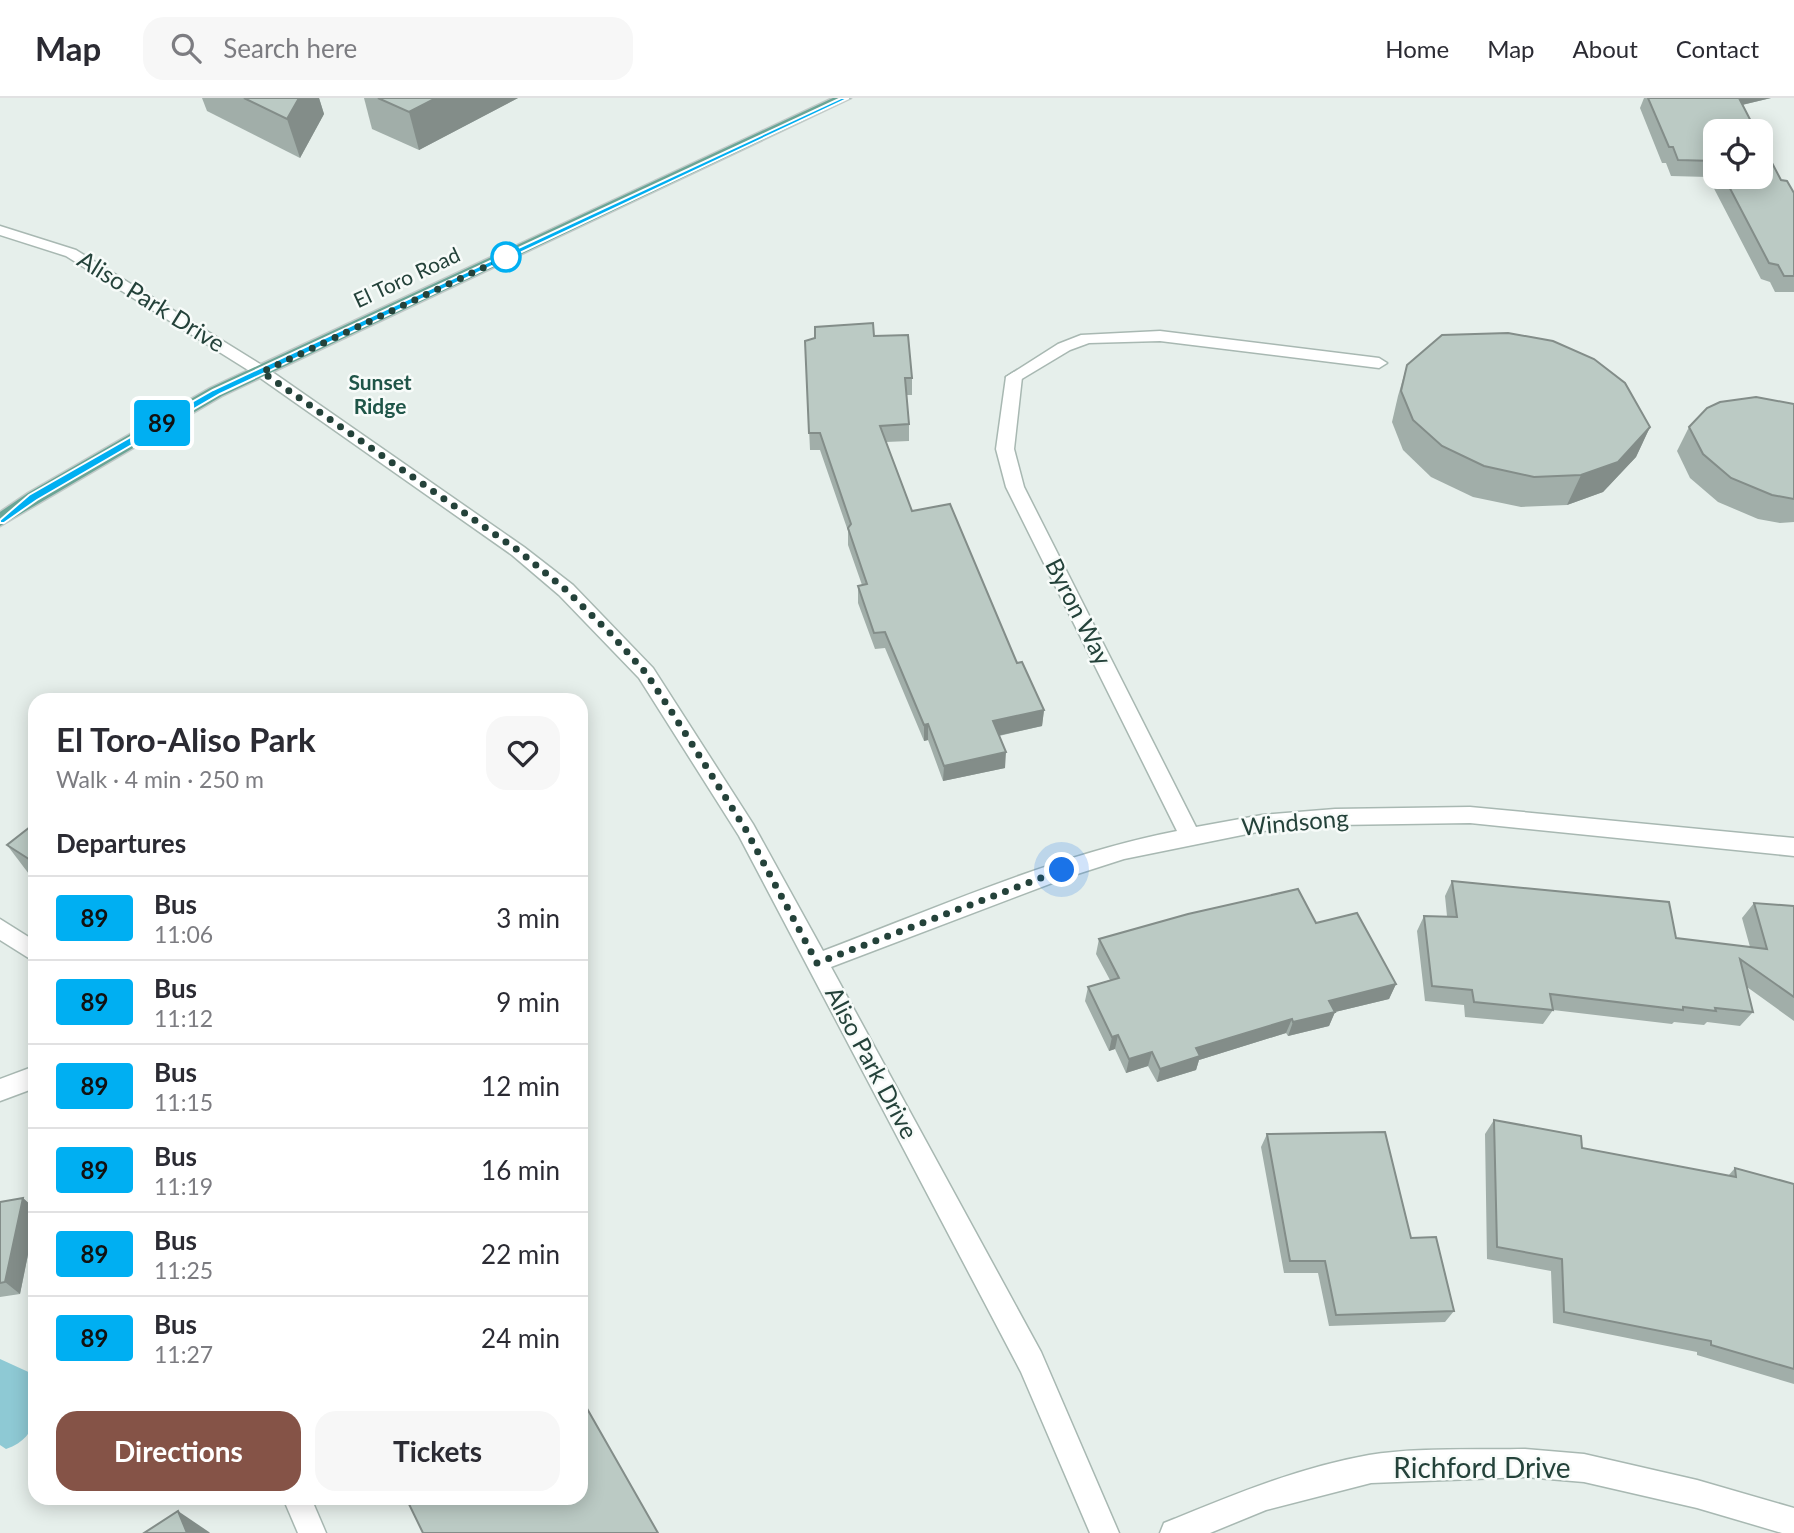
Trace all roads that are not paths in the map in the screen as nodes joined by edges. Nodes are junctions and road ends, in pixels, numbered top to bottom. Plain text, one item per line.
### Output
1 (844, 98) edge
2 (0, 230) edge
3 (1379, 363) dead end
4 (262, 372) junction
5 (0, 520) edge
6 (1190, 836) junction
7 (1794, 847) edge
8 (0, 928) edge
9 (28, 948) edge
10 (817, 963) junction
11 (28, 1080) edge
12 (0, 1090) edge
13 (300, 1505) edge
14 (1794, 1522) edge
15 (312, 1533) edge
16 (1105, 1533) edge
17 (1174, 1533) edge

1 - 4 main road, El Toro Road
2 - 4 street, Aliso Park Drive
3 - 6 street, Byron Way
4 - 5 main road, El Toro Road
4 - 10 street, Aliso Park Drive
6 - 7 street, Windsong
6 - 10 street, Windsong
8 - 9 street
10 - 16 street, Aliso Park Drive
11 - 12 street
13 - 15 street
14 - 17 street, Richford Drive

